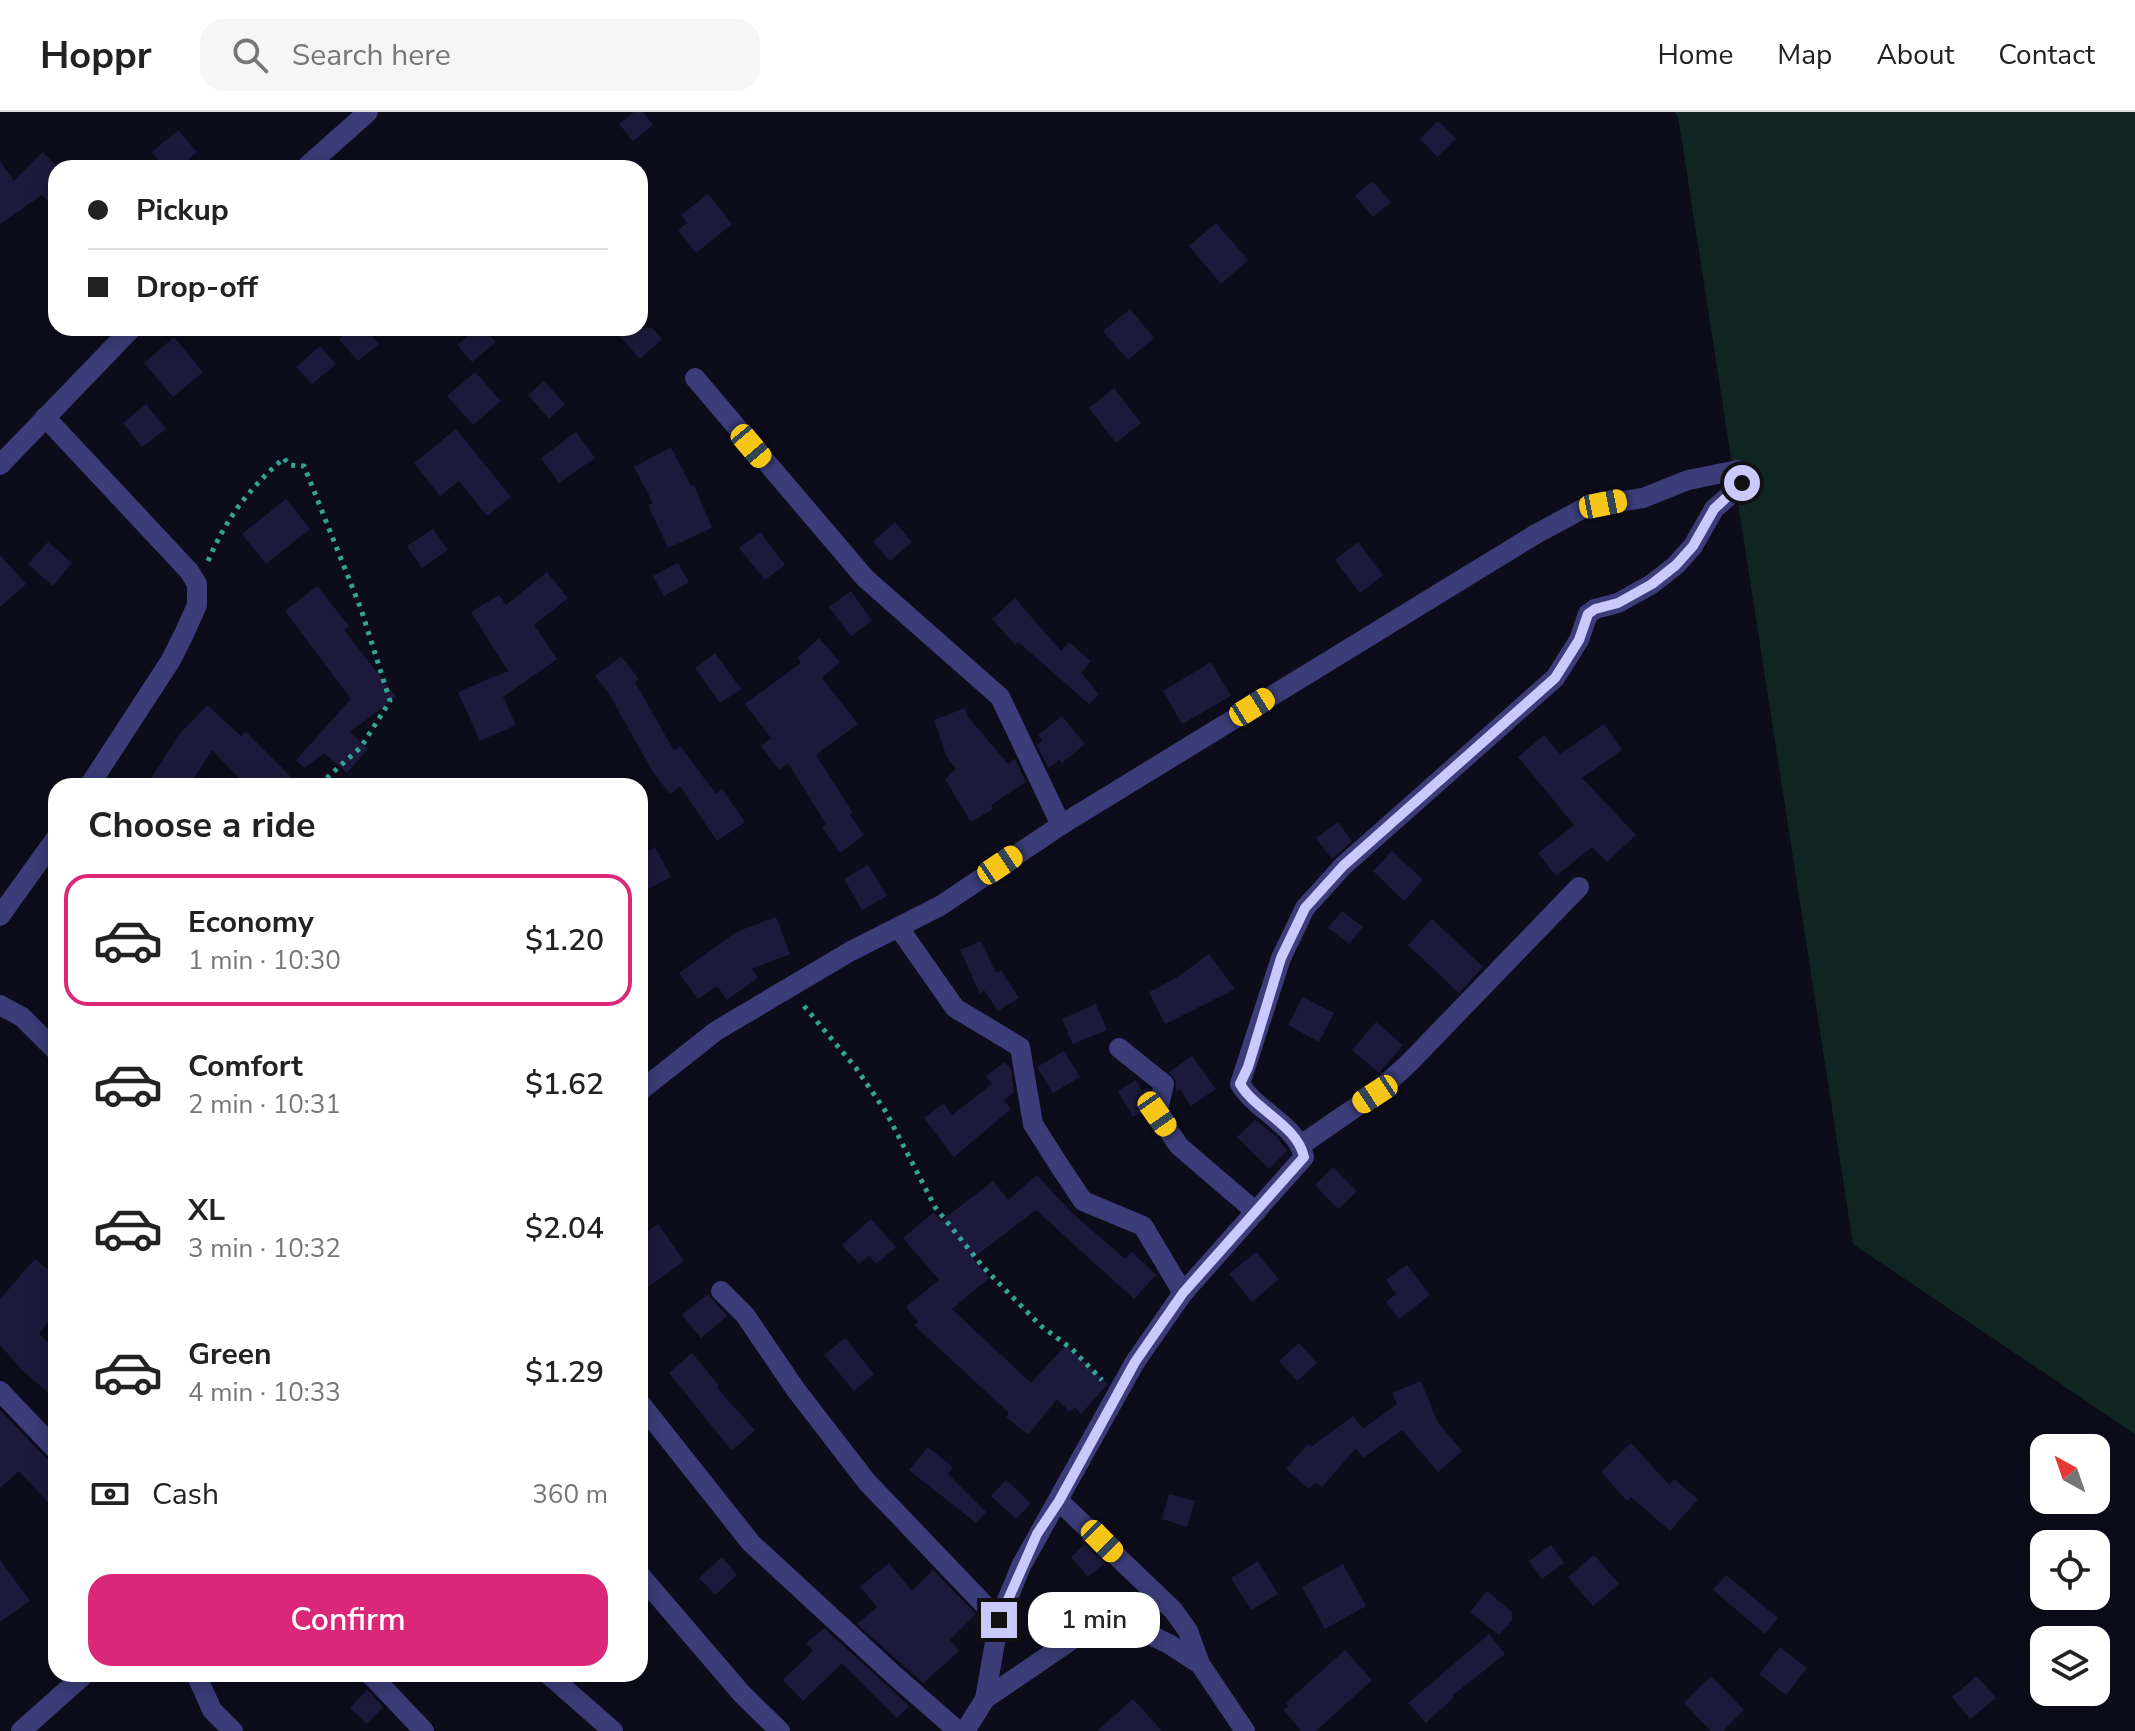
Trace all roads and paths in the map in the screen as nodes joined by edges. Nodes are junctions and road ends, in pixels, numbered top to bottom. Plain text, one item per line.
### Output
1 (368, 112) edge
2 (314, 160) edge
3 (124, 336) edge
4 (695, 378) dead end
5 (45, 417) junction
6 (0, 465) edge
7 (197, 584) junction
8 (94, 778) edge
9 (327, 778) edge
10 (1061, 825) junction
11 (48, 849) edge
12 (1579, 887) dead end
13 (0, 916) edge
14 (899, 928) junction
15 (789, 988) junction
16 (0, 1005) edge
17 (48, 1043) edge
18 (1119, 1048) dead end
19 (648, 1085) edge
20 (1301, 1145) junction
21 (1256, 1212) junction
22 (721, 1291) dead end
23 (1183, 1293) junction
24 (0, 1391) edge
25 (1113, 1402) junction
26 (648, 1413) edge
27 (48, 1442) edge
28 (1059, 1501) junction
29 (648, 1584) edge
30 (999, 1620) junction
31 (1200, 1664) junction
32 (76, 1682) edge
33 (200, 1682) edge
34 (378, 1682) edge
35 (557, 1682) edge
36 (985, 1699) junction
37 (21, 1731) edge
38 (233, 1731) edge
39 (424, 1731) edge
40 (613, 1731) edge
41 (780, 1731) edge
42 (958, 1731) edge
43 (965, 1731) edge
44 (1245, 1731) edge

1 - 2 street
3 - 5 street
4 - 10 street
5 - 6 street
5 - 7 street
7 - 8 street
7 - 9 path
10 - 14 street
10 - 20 street
11 - 13 street
12 - 20 street
14 - 15 street
14 - 23 street
15 - 19 street
15 - 25 path
16 - 17 street
18 - 21 street
20 - 21 street
21 - 23 street
22 - 30 street
23 - 25 street
24 - 27 street
25 - 28 street
26 - 42 street
28 - 30 street
28 - 31 street
29 - 41 street
30 - 36 street
31 - 36 street
31 - 44 street
32 - 37 street
33 - 38 street
34 - 39 street
35 - 40 street
36 - 43 street

